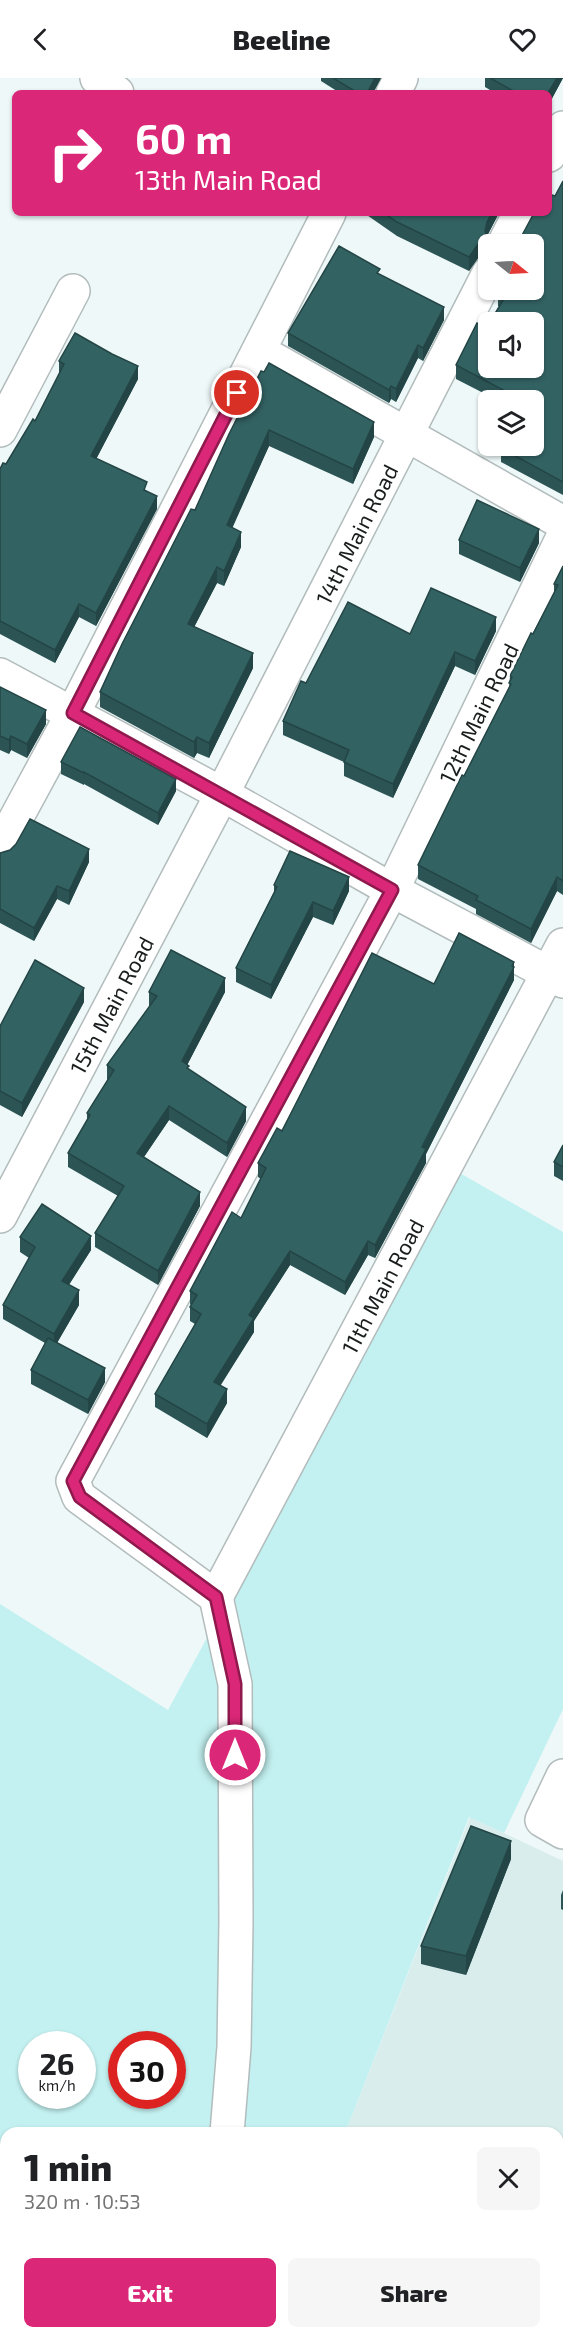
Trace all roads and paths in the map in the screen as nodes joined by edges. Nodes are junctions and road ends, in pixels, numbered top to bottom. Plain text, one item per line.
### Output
1 (97, 78) edge
2 (113, 90) edge
3 (563, 128) edge
4 (552, 149) edge
5 (324, 216) edge
6 (518, 216) edge
7 (509, 234) edge
8 (74, 291) dead end
9 (478, 295) edge
10 (259, 351) junction
11 (0, 430) edge
12 (407, 434) junction
13 (563, 523) edge
14 (563, 537) edge
15 (0, 675) edge
16 (73, 713) junction
17 (222, 794) junction
18 (0, 848) edge
19 (392, 890) junction
20 (563, 945) edge
21 (556, 978) edge
22 (0, 1215) edge
23 (216, 1597) junction
24 (563, 1776) edge
25 (563, 1832) edge
26 (227, 2127) edge

1 - 2 street
3 - 4 street
5 - 10 street
6 - 7 street
8 - 11 street
9 - 12 street, 14th Main Road
10 - 12 street
10 - 16 street
12 - 13 street
12 - 17 street, 14th Main Road
14 - 19 street, 12th Main Road
15 - 16 street
16 - 17 street
16 - 18 street
17 - 19 street
17 - 22 street, 15th Main Road
19 - 21 street
19 - 23 street, 12th Main Road
20 - 21 street, 11th Main Road
21 - 23 street, 11th Main Road
23 - 26 street
24 - 25 street

